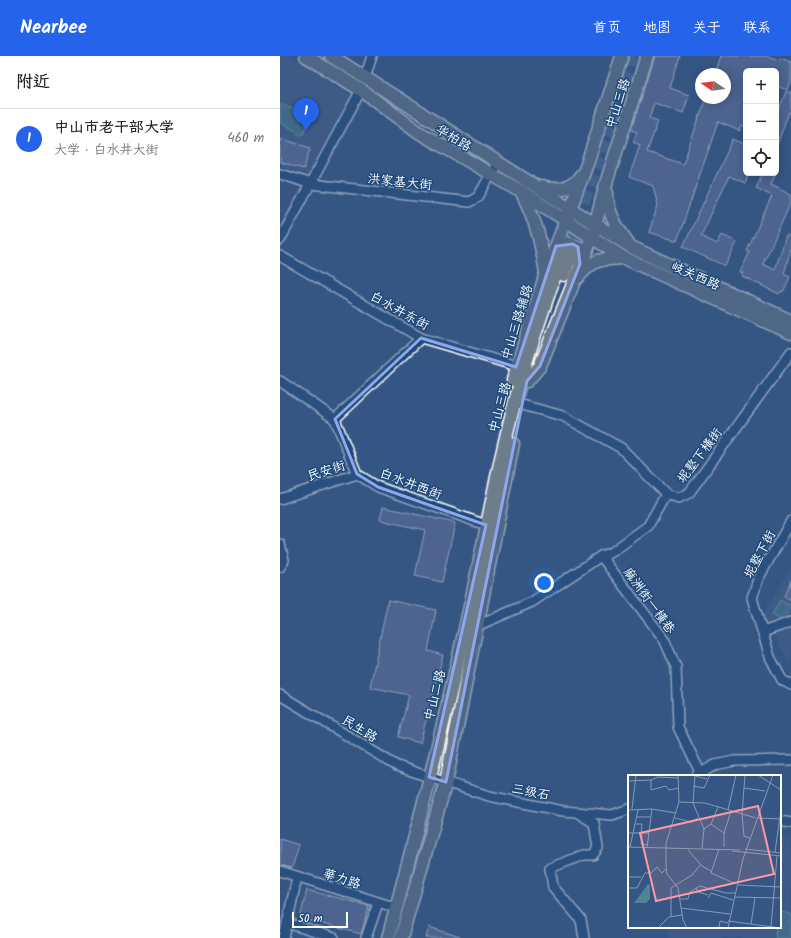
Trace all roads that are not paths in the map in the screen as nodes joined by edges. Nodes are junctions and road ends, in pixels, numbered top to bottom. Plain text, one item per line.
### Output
1 (306, 56) edge
2 (331, 56) edge
3 (372, 56) edge
4 (622, 56) edge
5 (647, 56) edge
6 (365, 78) junction
7 (362, 90) junction
8 (498, 162) junction
9 (587, 164) junction
10 (280, 174) edge
11 (491, 175) junction
12 (607, 180) junction
13 (311, 184) junction
14 (537, 186) junction
15 (522, 192) junction
16 (571, 209) junction
17 (566, 221) junction
18 (594, 231) junction
19 (280, 240) edge
20 (631, 247) junction
21 (564, 251) junction
22 (280, 256) edge
23 (624, 258) junction
24 (580, 264) junction
25 (546, 273) junction
26 (572, 283) junction
27 (791, 321) edge
28 (791, 333) edge
29 (421, 338) junction
30 (791, 352) edge
31 (517, 366) junction
32 (527, 381) junction
33 (280, 382) edge
34 (522, 405) junction
35 (335, 418) junction
36 (507, 434) junction
37 (506, 458) junction
38 (357, 474) junction
39 (666, 494) junction
40 (280, 499) edge
41 (791, 521) edge
42 (486, 524) junction
43 (280, 544) edge
44 (601, 556) junction
45 (280, 567) edge
46 (791, 622) edge
47 (477, 626) junction
48 (762, 632) junction
49 (791, 685) edge
50 (280, 695) edge
51 (791, 760) edge
52 (699, 775) edge
53 (429, 777) junction
54 (446, 782) junction
55 (628, 809) edge
56 (576, 812) junction
57 (781, 821) edge
58 (791, 823) edge
59 (280, 871) edge
60 (297, 877) junction
61 (378, 903) junction
62 (397, 908) junction
63 (284, 931) edge
64 (334, 938) edge
65 (366, 938) edge
66 (388, 938) edge
67 (401, 938) edge
68 (584, 938) edge

1 - 7 main road, 华柏路
2 - 6 main road, 华柏路
3 - 6 street
4 - 9 main road, 中山三路
5 - 12 main road, 中山三路
6 - 8 main road, 华柏路
7 - 11 main road, 华柏路
7 - 13 street
8 - 11 street, 洪家基大街
8 - 14 main road, 华柏路
9 - 14 main road
9 - 16 main road, 中山三路辅路
10 - 13 street, 洪家基大街
11 - 13 street, 洪家基大街
11 - 15 main road, 华柏路
12 - 18 main road
12 - 20 main road
13 - 19 street
14 - 16 main road, 华柏路
15 - 17 main road, 华柏路
15 - 25 main road
16 - 17 main road, 中山三路辅路
16 - 18 main road, 华柏路
17 - 18 main road, 华柏路
17 - 21 main road, 中山三路辅路
18 - 20 main road, 岐关西路
18 - 23 main road, 岐关西路
18 - 24 main road
20 - 27 main road, 岐关西路
21 - 24 main road
21 - 25 main road, 中山三路辅路
21 - 32 main road, 中山三路
21 - 36 main road, 中山三路
22 - 29 street, 白水井东街
23 - 26 main road
23 - 28 main road, 岐关西路
24 - 26 main road
25 - 31 main road, 中山三路辅路
26 - 32 main road
29 - 31 street, 白水井东街
29 - 35 street
30 - 39 street, 坭墪下橫街
31 - 36 main road, 中山三路辅路
32 - 34 main road, 中山三路
33 - 35 street
34 - 37 main road, 中山三路
34 - 39 street, 坭墪下橫街
35 - 38 street
36 - 37 main road, 中山三路
37 - 42 main road, 中山二路
37 - 47 main road, 中山二路
38 - 40 street, 民安街
38 - 42 street, 白水井西街
39 - 44 street
41 - 48 street, 坭墪下街
42 - 53 main road, 中山二路
43 - 45 street
44 - 47 street
44 - 52 street, 麻洲街一橫巷
46 - 48 street
47 - 54 main road, 中山二路
48 - 49 street, 坭墪下街
50 - 53 street, 民生路
51 - 52 street
53 - 54 street, 三级石
53 - 62 main road, 中山二路
54 - 56 street, 三级石
54 - 67 main road, 中山二路
55 - 56 street, 三级石
56 - 68 street
57 - 58 street
59 - 60 street, 華力路
60 - 61 street, 華力路
60 - 63 street
61 - 62 street, 華力路
61 - 65 street
62 - 66 main road, 中山二路
63 - 64 street

